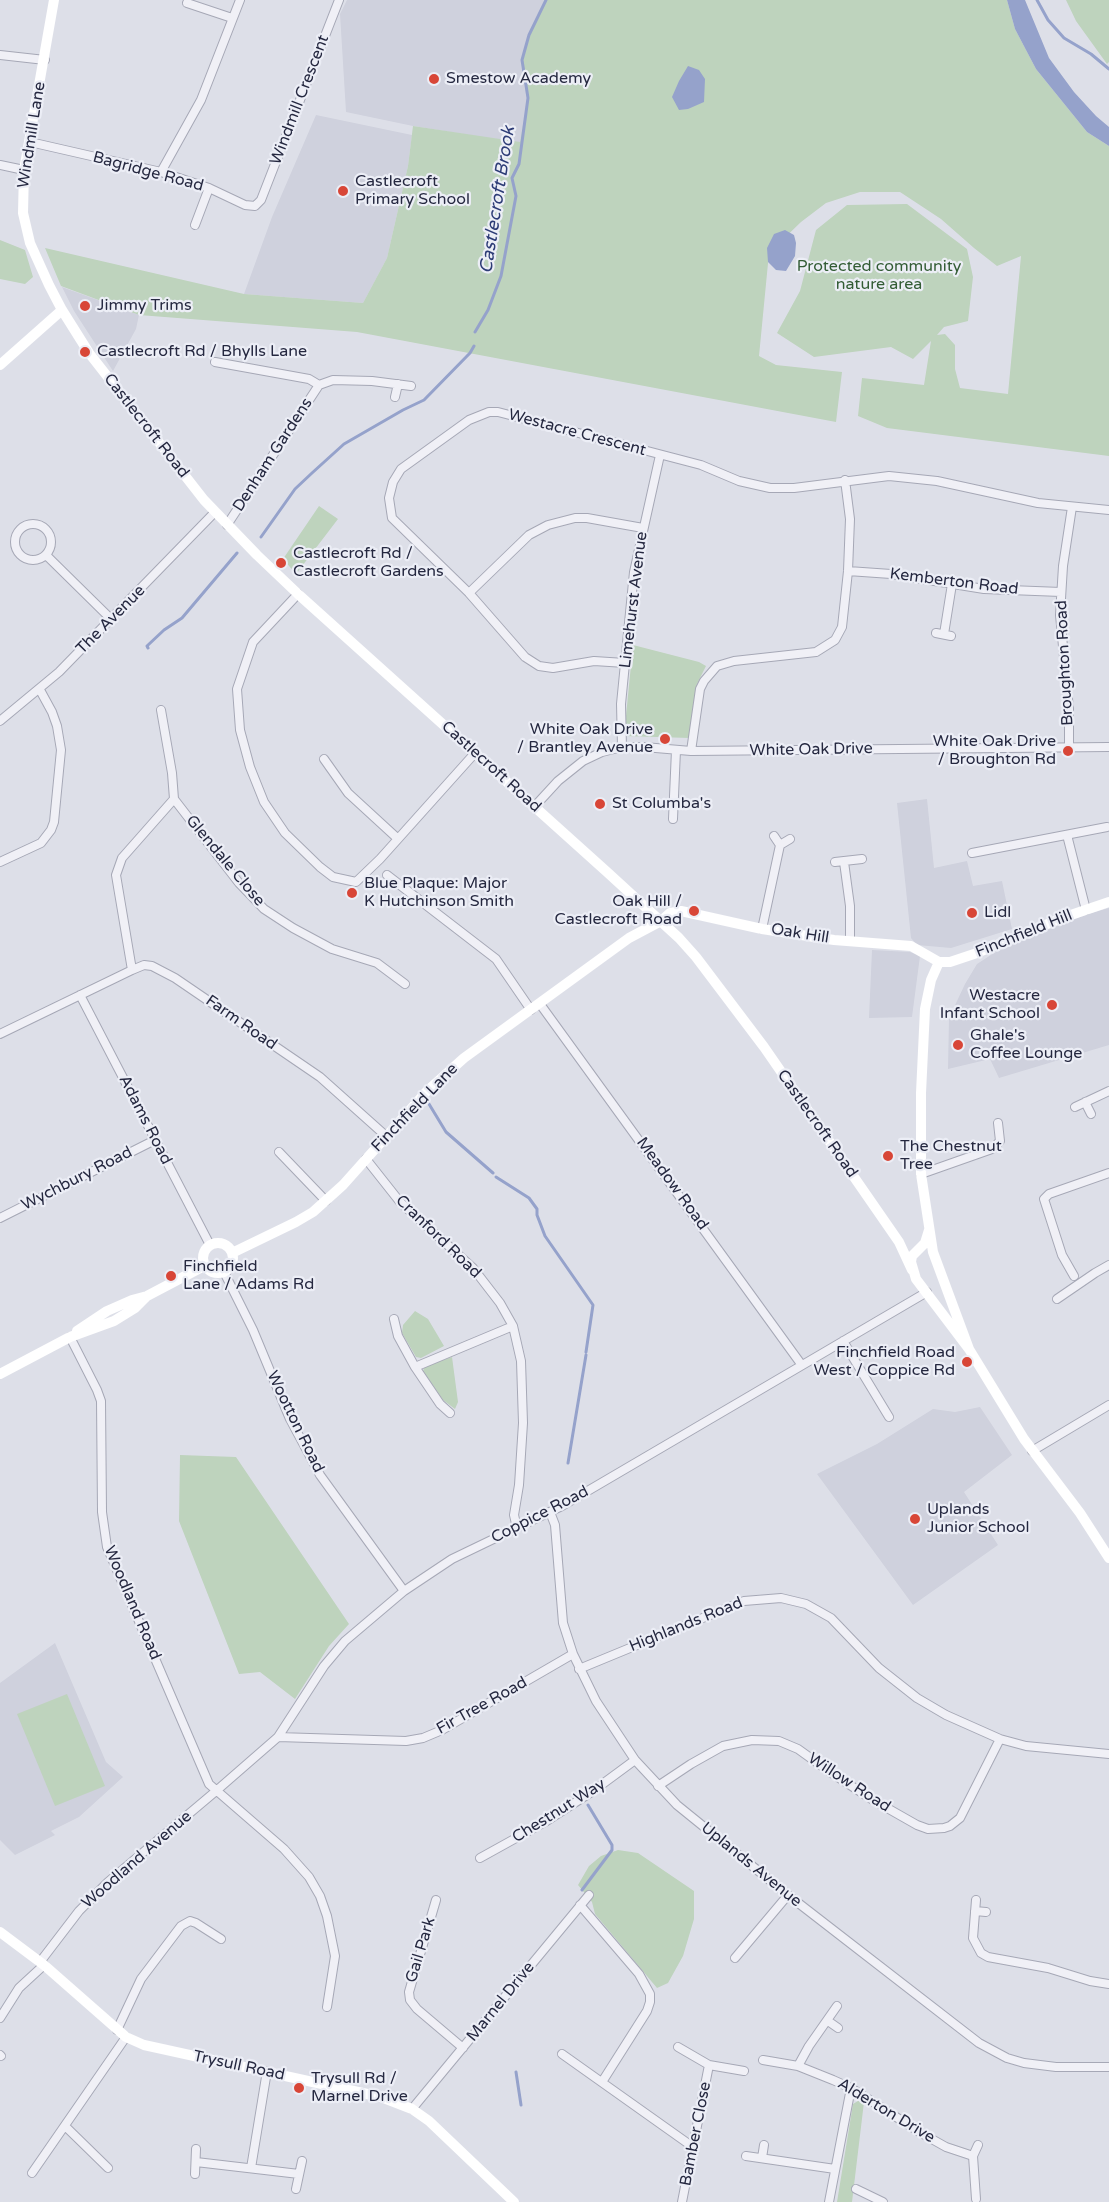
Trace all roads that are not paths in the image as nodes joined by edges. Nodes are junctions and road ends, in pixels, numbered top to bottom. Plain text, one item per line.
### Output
1 (54, 0) edge
2 (240, 0) edge
3 (339, 0) edge
4 (187, 3) dead end
5 (232, 18) junction
6 (0, 55) edge
7 (45, 60) junction
8 (30, 142) junction
9 (0, 165) edge
10 (24, 170) junction
11 (161, 172) junction
12 (209, 188) junction
13 (261, 200) joint
14 (195, 225) dead end
15 (62, 310) junction
16 (214, 362) dead end
17 (0, 365) edge
18 (398, 384) junction
19 (320, 385) junction
20 (411, 386) dead end
21 (395, 397) dead end
22 (660, 455) junction
23 (845, 480) junction
24 (1072, 507) junction
25 (1109, 510) edge
26 (215, 512) junction
27 (227, 525) junction
28 (643, 528) junction
29 (46, 555) junction
30 (848, 571) junction
31 (952, 584) junction
32 (1061, 592) junction
33 (469, 593) junction
34 (298, 594) junction
35 (111, 620) junction
36 (944, 634) dead end
37 (625, 663) junction
38 (40, 690) junction
39 (161, 710) dead end
40 (0, 721) edge
41 (622, 747) junction
42 (1109, 747) edge
43 (1070, 748) junction
44 (676, 750) junction
45 (691, 751) junction
46 (475, 753) junction
47 (324, 759) dead end
48 (174, 800) junction
49 (535, 806) junction
50 (673, 819) dead end
51 (1107, 827) dead end
52 (1066, 835) junction
53 (774, 836) dead end
54 (398, 838) junction
55 (790, 839) dead end
56 (780, 845) junction
57 (972, 853) dead end
58 (862, 859) dead end
59 (0, 862) edge
60 (387, 875) dead end
61 (1109, 902) edge
62 (1086, 910) junction
63 (661, 921) junction
64 (762, 929) junction
65 (850, 941) junction
66 (939, 962) junction
67 (132, 970) junction
68 (405, 984) dead end
69 (80, 995) junction
70 (536, 1007) junction
71 (0, 1034) edge
72 (1109, 1091) edge
73 (1085, 1102) junction
74 (1075, 1107) dead end
75 (1091, 1114) dead end
76 (998, 1123) dead end
77 (386, 1136) junction
78 (155, 1140) junction
79 (279, 1152) dead end
80 (366, 1159) junction
81 (1109, 1173) edge
82 (921, 1174) junction
83 (327, 1201) junction
84 (0, 1218) edge
85 (929, 1230) junction
86 (899, 1242) junction
87 (210, 1245) junction
88 (919, 1249) junction
89 (933, 1252) junction
90 (232, 1254) junction
91 (1109, 1265) edge
92 (204, 1266) junction
93 (912, 1270) junction
94 (224, 1272) junction
95 (1074, 1276) dead end
96 (943, 1278) junction
97 (923, 1288) junction
98 (1057, 1299) dead end
99 (394, 1319) dead end
100 (513, 1326) junction
101 (70, 1337) junction
102 (843, 1341) junction
103 (969, 1349) junction
104 (801, 1364) junction
105 (415, 1366) junction
106 (0, 1374) edge
107 (1109, 1405) edge
108 (450, 1413) dead end
109 (889, 1417) dead end
110 (1032, 1451) junction
111 (550, 1512) junction
112 (518, 1528) junction
113 (1109, 1558) edge
114 (404, 1591) junction
115 (573, 1654) junction
116 (579, 1669) junction
117 (278, 1737) junction
118 (1000, 1739) junction
119 (1109, 1754) edge
120 (635, 1760) junction
121 (658, 1786) junction
122 (216, 1791) junction
123 (480, 1858) dead end
124 (589, 1895) dead end
125 (788, 1895) junction
126 (436, 1900) dead end
127 (976, 1900) dead end
128 (580, 1905) junction
129 (975, 1911) junction
130 (986, 1912) dead end
131 (0, 1932) edge
132 (221, 1939) dead end
133 (735, 1958) dead end
134 (42, 1963) junction
135 (1109, 1984) edge
136 (837, 2006) dead end
137 (327, 2007) dead end
138 (0, 2018) edge
139 (828, 2021) junction
140 (838, 2028) dead end
141 (121, 2034) junction
142 (463, 2048) junction
143 (678, 2048) dead end
144 (562, 2054) dead end
145 (763, 2060) dead end
146 (709, 2065) junction
147 (798, 2066) junction
148 (1109, 2067) edge
149 (267, 2071) junction
150 (744, 2071) dead end
151 (602, 2082) junction
152 (851, 2088) junction
153 (412, 2109) junction
154 (65, 2126) junction
155 (764, 2145) dead end
156 (978, 2145) dead end
157 (693, 2147) junction
158 (196, 2149) dead end
159 (746, 2156) dead end
160 (973, 2156) junction
161 (762, 2158) junction
162 (302, 2161) dead end
163 (195, 2162) junction
164 (108, 2168) dead end
165 (251, 2168) junction
166 (835, 2169) junction
167 (32, 2174) dead end
168 (195, 2174) dead end
169 (299, 2174) junction
170 (296, 2189) dead end
171 (856, 2189) dead end
172 (866, 2199) edge
173 (976, 2199) dead end
174 (514, 2202) edge
175 (682, 2202) edge
176 (829, 2202) edge
177 (883, 2202) edge

1 - 7 street, Windmill Lane
2 - 5 street
3 - 13 street, Windmill Crescent
4 - 5 street
5 - 11 street
6 - 7 street, Windmill Lane
7 - 8 street, Windmill Lane
8 - 10 street, Windmill Lane
8 - 11 street, Bagridge Road
9 - 10 street
10 - 15 street, Windmill Lane
11 - 12 street, Bagridge Road
12 - 13 street, Bagridge Road
12 - 14 street
15 - 17 street
15 - 26 street, Castlecroft Road
16 - 19 street, Denham Gardens
18 - 19 street, Denham Gardens
18 - 20 street, Denham Gardens
18 - 21 street
19 - 27 street, Denham Gardens
22 - 23 street, Westacre Crescent
22 - 28 street, Limehurst Avenue
22 - 33 street, Westacre Crescent
23 - 24 street, Westacre Crescent
23 - 30 street
24 - 25 street, Westacre Crescent
24 - 32 street, Broughton Road
26 - 27 street, Castlecroft Road
26 - 35 street, The Avenue
27 - 34 street, Castlecroft Road
28 - 33 street
28 - 37 street, Limehurst Avenue
29 - 29 street
29 - 35 street
30 - 31 street, Kemberton Road
30 - 45 street
31 - 32 street, Kemberton Road
31 - 36 street
32 - 43 street, Broughton Road
33 - 37 street, Westacre Crescent
34 - 46 street, Castlecroft Road
34 - 54 street
35 - 38 street, The Avenue
37 - 41 street, Limehurst Avenue
38 - 40 street, The Avenue
38 - 59 street
39 - 48 street, Glendale Close
41 - 44 street, White Oak Drive
41 - 49 street, White Oak Drive
42 - 43 street, White Oak Drive
43 - 45 street, White Oak Drive
44 - 45 street, White Oak Drive
44 - 50 street
46 - 49 street, Castlecroft Road
46 - 54 street
47 - 54 street
48 - 67 street, Glendale Close
48 - 68 street, Glendale Close
49 - 63 street, Castlecroft Road
51 - 52 street
52 - 57 street
52 - 62 street
53 - 56 street
55 - 56 street
56 - 64 street
58 - 65 street
60 - 70 street, Meadow Road
61 - 62 street, Finchfield Hill
62 - 66 street, Finchfield Hill
63 - 64 street, Oak Hill
63 - 70 street, Finchfield Lane
63 - 86 street, Castlecroft Road
64 - 65 street, Oak Hill
65 - 66 street, Oak Hill
66 - 82 street
67 - 69 street, Farm Road
67 - 77 street, Farm Road
69 - 71 street, Farm Road
69 - 78 street, Adams Road
70 - 77 street, Finchfield Lane
70 - 104 street, Meadow Road
72 - 73 street
73 - 74 street
73 - 75 street
76 - 82 street
77 - 80 street, Finchfield Lane
78 - 84 street, Wychbury Road
78 - 87 street, Adams Road
79 - 83 street
80 - 83 street, Finchfield Lane
80 - 100 street, Cranford Road
81 - 95 street
82 - 85 street
83 - 90 street, Finchfield Lane
85 - 88 street
85 - 89 street
86 - 88 street
86 - 93 street, Castlecroft Road
87 - 90 street
87 - 92 street
88 - 89 street
88 - 93 street
89 - 96 street
90 - 94 street
91 - 98 street
92 - 94 street
92 - 101 street
93 - 97 street, Castlecroft Road
94 - 114 street, Wootton Road
96 - 97 street
96 - 103 street
97 - 102 street, Coppice Road
97 - 103 street, Castlecroft Road
99 - 105 street
100 - 105 street
100 - 112 street, Cranford Road
101 - 106 street
101 - 122 street, Woodland Road
102 - 104 street, Coppice Road
102 - 109 street
103 - 110 street
104 - 111 street, Coppice Road
105 - 108 street
107 - 110 street
110 - 113 street
111 - 112 street, Coppice Road
111 - 115 street, Uplands Avenue
112 - 114 street, Coppice Road
114 - 117 street, Coppice Road
115 - 116 street, Uplands Avenue
115 - 117 street, Fir Tree Road
116 - 118 street, Highlands Road
116 - 120 street, Uplands Avenue
117 - 122 street, Coppice Road
118 - 119 street, Highlands Road
118 - 121 street, Willow Road
120 - 121 street, Uplands Avenue
120 - 123 street, Chestnut Way
121 - 125 street, Uplands Avenue
122 - 134 street, Woodland Avenue
122 - 137 street
124 - 128 street, Marnel Drive
125 - 133 street
125 - 148 street, Uplands Avenue
126 - 142 street, Gail Park
127 - 129 street
128 - 142 street, Marnel Drive
128 - 151 street
129 - 130 street
129 - 135 street
131 - 134 street, Trysull Road
132 - 141 street
134 - 138 street, Woodland Avenue
134 - 141 street, Trysull Road
136 - 139 street
139 - 140 street
139 - 147 street
141 - 149 street, Trysull Road
141 - 154 street
142 - 153 street, Marnel Drive
143 - 146 street
144 - 151 street
145 - 147 street, Alderton Drive
146 - 150 street
146 - 157 street, Bamber Close
147 - 152 street, Alderton Drive
149 - 153 street, Trysull Road
149 - 165 street
151 - 157 street
152 - 160 street, Alderton Drive
152 - 166 street
153 - 174 street, Trysull Road
154 - 164 street
154 - 167 street
155 - 161 street
156 - 160 street
157 - 175 street, Bamber Close
158 - 163 street
159 - 161 street
160 - 173 street
161 - 166 street
162 - 169 street
163 - 165 street
163 - 168 street
165 - 169 street
166 - 176 street
169 - 170 street
171 - 172 street
172 - 177 street

